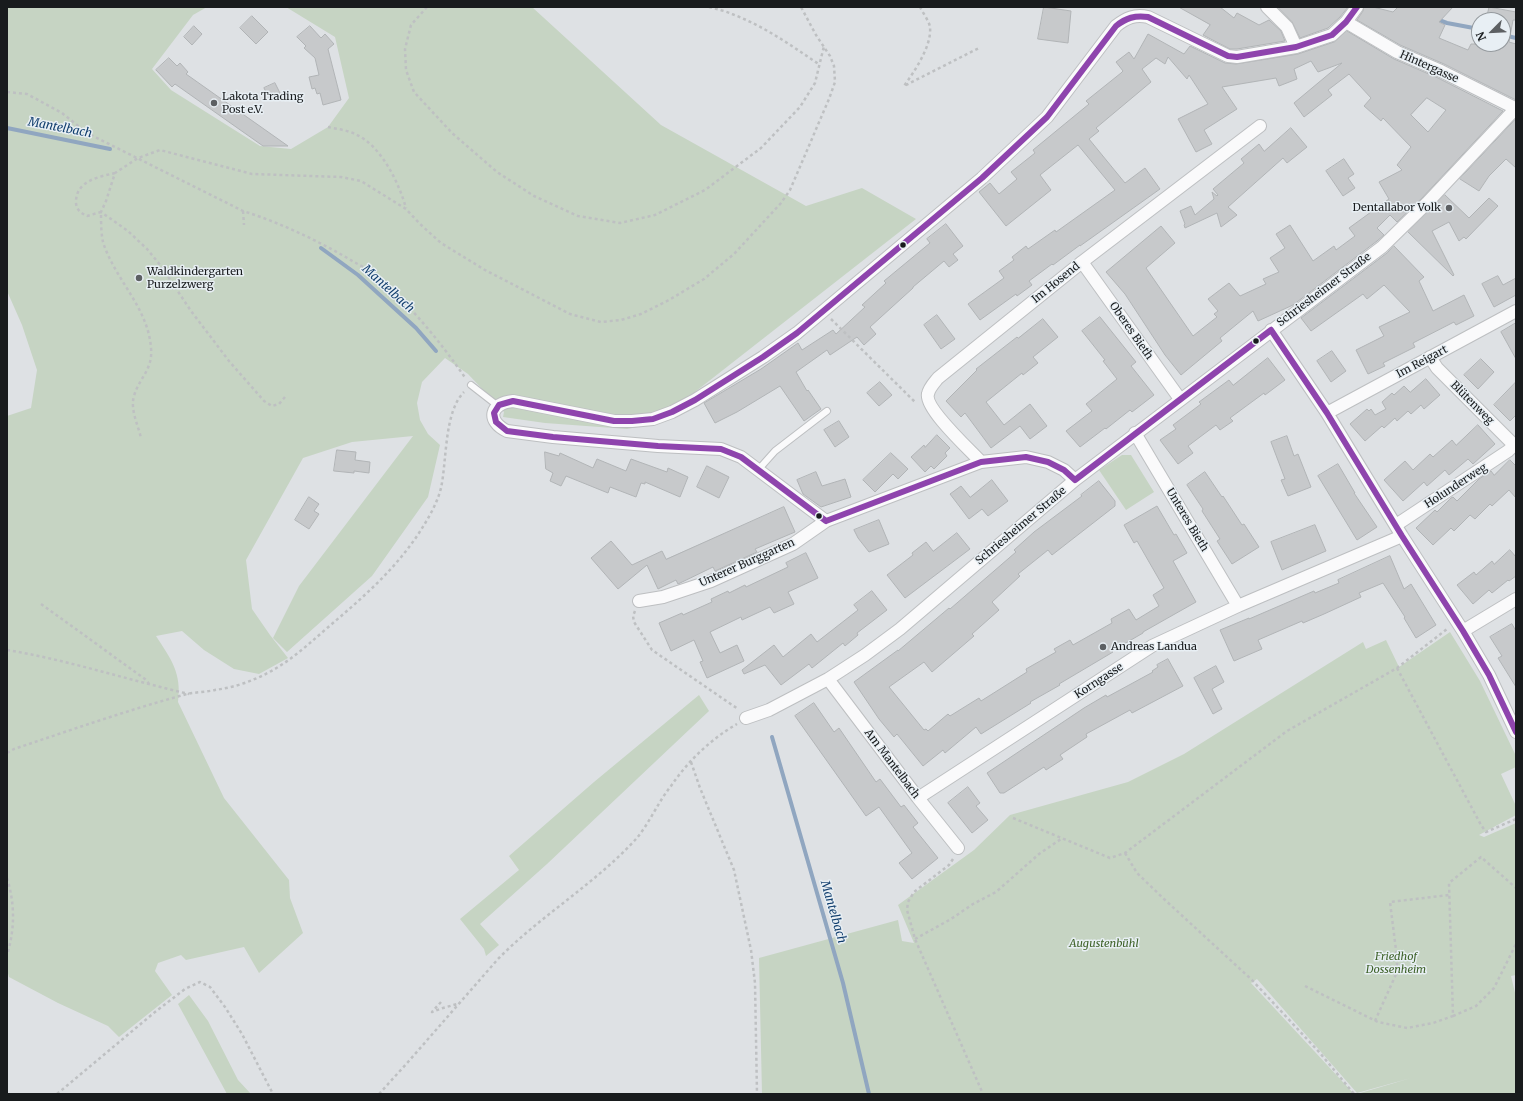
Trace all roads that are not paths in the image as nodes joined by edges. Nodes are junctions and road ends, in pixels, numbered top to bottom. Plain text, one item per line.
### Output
1 (1267, 7) edge
2 (1357, 7) edge
3 (1346, 22) junction
4 (1296, 47) junction
5 (1516, 108) edge
6 (1260, 126) dead end
7 (1082, 262) junction
8 (1516, 311) edge
9 (1271, 330) junction
10 (1430, 357) junction
11 (470, 386) road end
12 (1180, 399) junction
13 (498, 406) junction
14 (827, 411) dead end
15 (1327, 413) junction
16 (1135, 433) junction
17 (1515, 446) edge
18 (981, 462) junction
19 (758, 470) junction
20 (1075, 480) junction
21 (826, 521) junction
22 (1396, 525) junction
23 (1402, 536) junction
24 (1516, 599) edge
25 (639, 601) road end
26 (1238, 606) junction
27 (1464, 631) junction
28 (828, 679) junction
29 (746, 718) road end
30 (1516, 732) edge
31 (918, 798) junction
32 (958, 848) road end

1 - 4 street
2 - 3 street
3 - 4 street
3 - 5 street, Hintergasse
4 - 13 street
5 - 9 street, Schriesheimer Straße
6 - 7 street, Im Hosend
7 - 12 street, Oberes Bieth
7 - 18 street, Im Hosend
8 - 10 street, Im Reigart
9 - 12 street, Schriesheimer Straße
9 - 15 street
10 - 15 street, Im Reigart
10 - 17 street, Blütenweg
11 - 13 lane
12 - 16 street, Schriesheimer Straße
13 - 19 street
14 - 19 lane
15 - 22 street
16 - 20 street, Schriesheimer Straße
16 - 26 street, Unteres Bieth
17 - 22 street, Holunderweg
18 - 20 street, Unterer Burggarten
18 - 21 street, Unterer Burggarten
19 - 21 street
20 - 28 street, Schriesheimer Straße
21 - 25 street, Unterer Burggarten
22 - 23 street
23 - 26 street, Korngasse
23 - 27 street
24 - 27 street
26 - 31 street, Korngasse
27 - 30 street
28 - 29 street, Schriesheimer Straße
28 - 31 street, Am Mantelbach
31 - 32 street, Am Mantelbach

